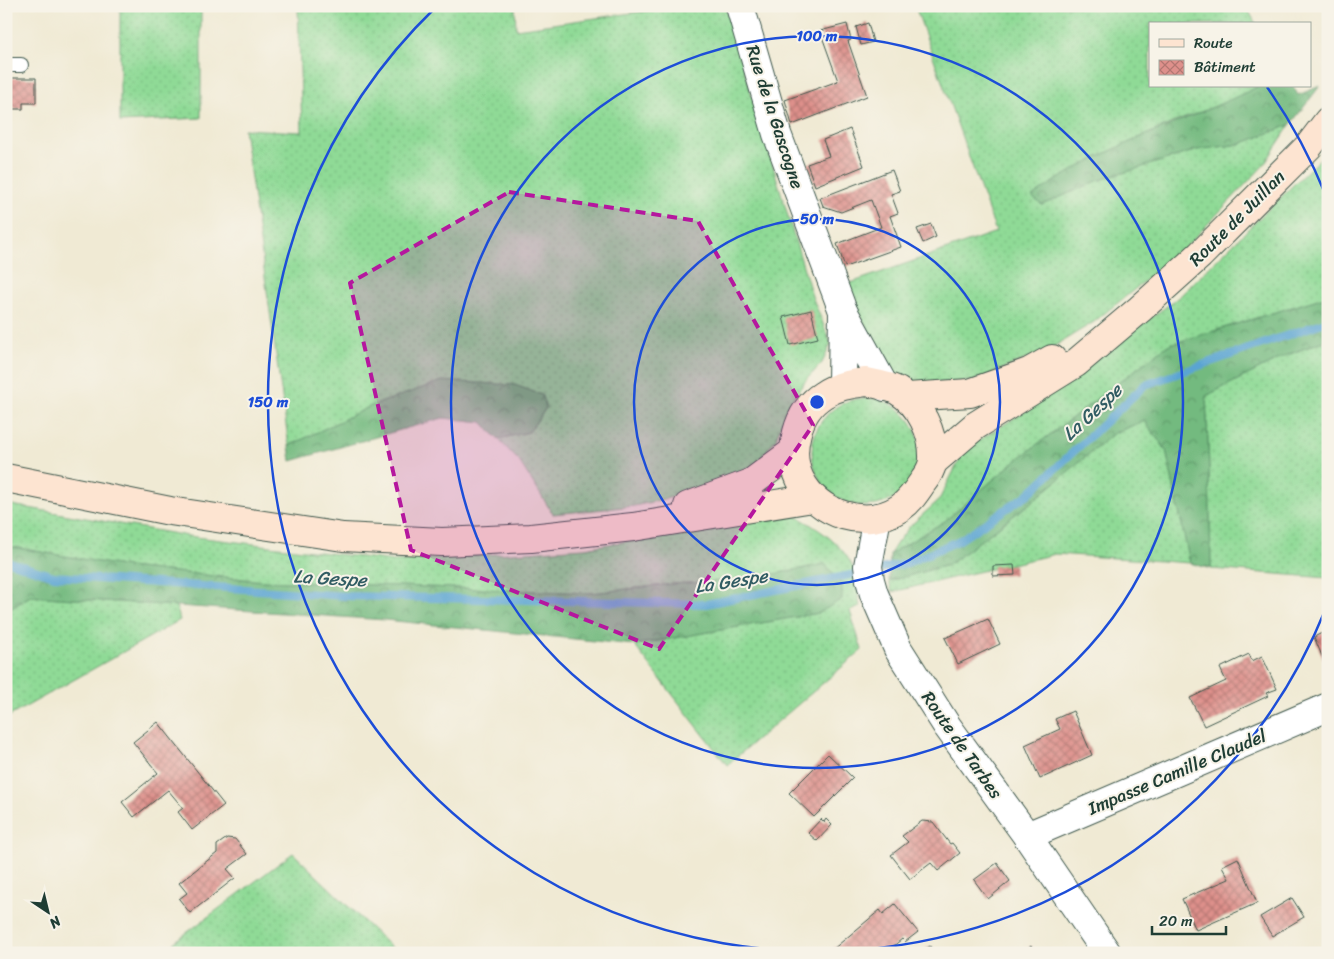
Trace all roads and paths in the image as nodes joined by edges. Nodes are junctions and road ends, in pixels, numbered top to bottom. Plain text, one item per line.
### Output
1 (740, 6) edge
2 (6, 65) edge
3 (21, 65) dead end
4 (1328, 121) edge
5 (1140, 309) junction
6 (843, 311) junction
7 (842, 385) junction
8 (896, 392) junction
9 (794, 451) junction
10 (934, 461) junction
11 (6, 478) edge
12 (813, 498) junction
13 (877, 517) junction
14 (632, 527) junction
15 (1328, 707) edge
16 (1026, 836) junction
17 (1107, 953) edge

1 - 6 street, Rue de la Gascogne
2 - 3 lane
4 - 5 main road, Route de Juillan
5 - 8 main road, Route de Juillan
5 - 10 main road, Route de Juillan
6 - 7 street, Rue de la Gascogne
6 - 8 street, Rue de la Gascogne
7 - 8 main road
7 - 9 main road
8 - 10 main road
9 - 12 main road
9 - 14 main road
10 - 13 main road
11 - 14 main road
12 - 13 main road
12 - 14 main road
13 - 16 street, Route de Tarbes
15 - 16 street, Impasse Camille Claudel
16 - 17 street, Route de Tarbes

